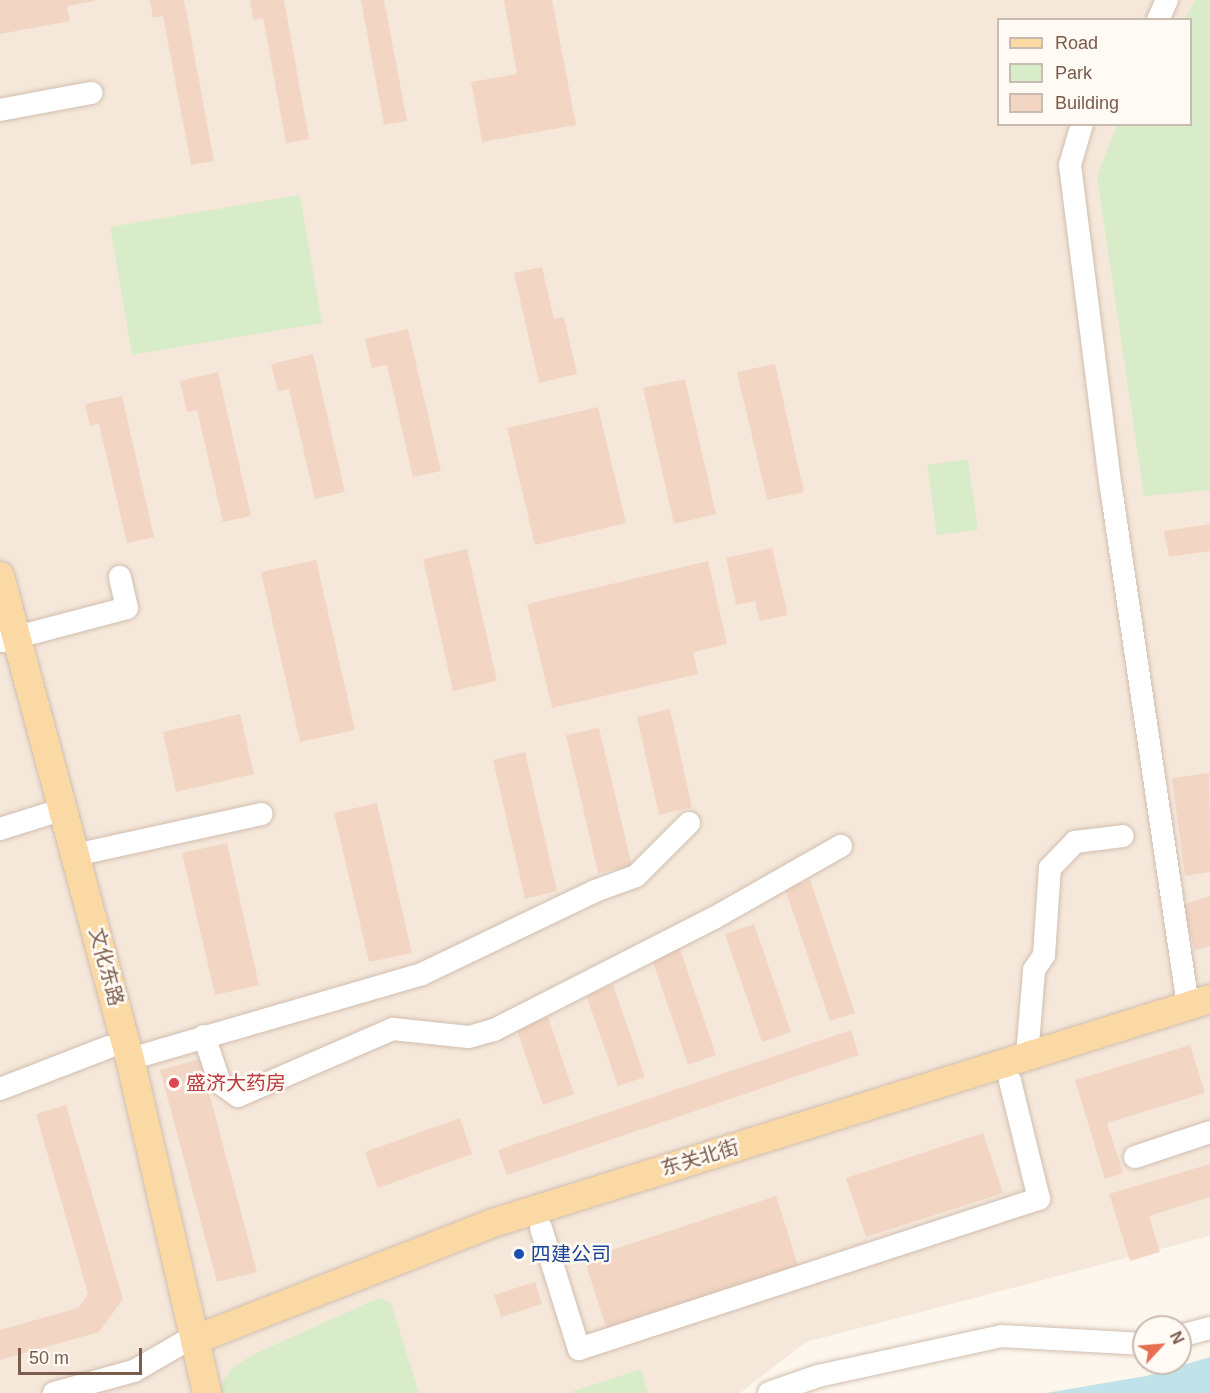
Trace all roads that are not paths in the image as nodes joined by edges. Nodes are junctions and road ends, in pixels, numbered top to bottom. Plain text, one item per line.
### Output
1 (1167, 0) edge
2 (1159, 18) edge
3 (91, 93) dead end
4 (0, 110) edge
5 (1081, 126) edge
6 (120, 578) dead end
7 (2, 593) edge
8 (6, 636) edge
9 (48, 814) junction
10 (262, 814) dead end
11 (689, 823) dead end
12 (0, 830) edge
13 (1123, 836) dead end
14 (841, 846) dead end
15 (75, 855) junction
16 (1203, 1008) edge
17 (204, 1036) junction
18 (120, 1053) junction
19 (1027, 1056) junction
20 (1010, 1081) junction
21 (0, 1089) edge
22 (1210, 1132) edge
23 (1135, 1156) dead end
24 (541, 1228) junction
25 (1210, 1328) edge
26 (1192, 1333) edge
27 (1132, 1343) edge
28 (193, 1347) junction
29 (54, 1393) edge
30 (207, 1393) edge
31 (769, 1393) edge

1 - 2 street
3 - 4 street
5 - 16 street
6 - 8 street
7 - 8 main road, 文化东路
8 - 9 main road, 文化东路
8 - 15 main road, 文化东路
9 - 12 street
9 - 18 main road, 文化东路
10 - 15 street
11 - 17 street
13 - 19 street
14 - 17 street
15 - 18 main road, 文化东路
16 - 19 main road, 东关北街
16 - 20 main road, 东关北街
17 - 18 street
18 - 21 street
18 - 28 main road, 文化东路
19 - 28 main road, 东关北街
20 - 24 main road, 东关北街
20 - 24 street
22 - 23 street
24 - 28 main road, 东关北街
25 - 26 street
27 - 31 street
28 - 29 street
28 - 30 main road, 文化东路

